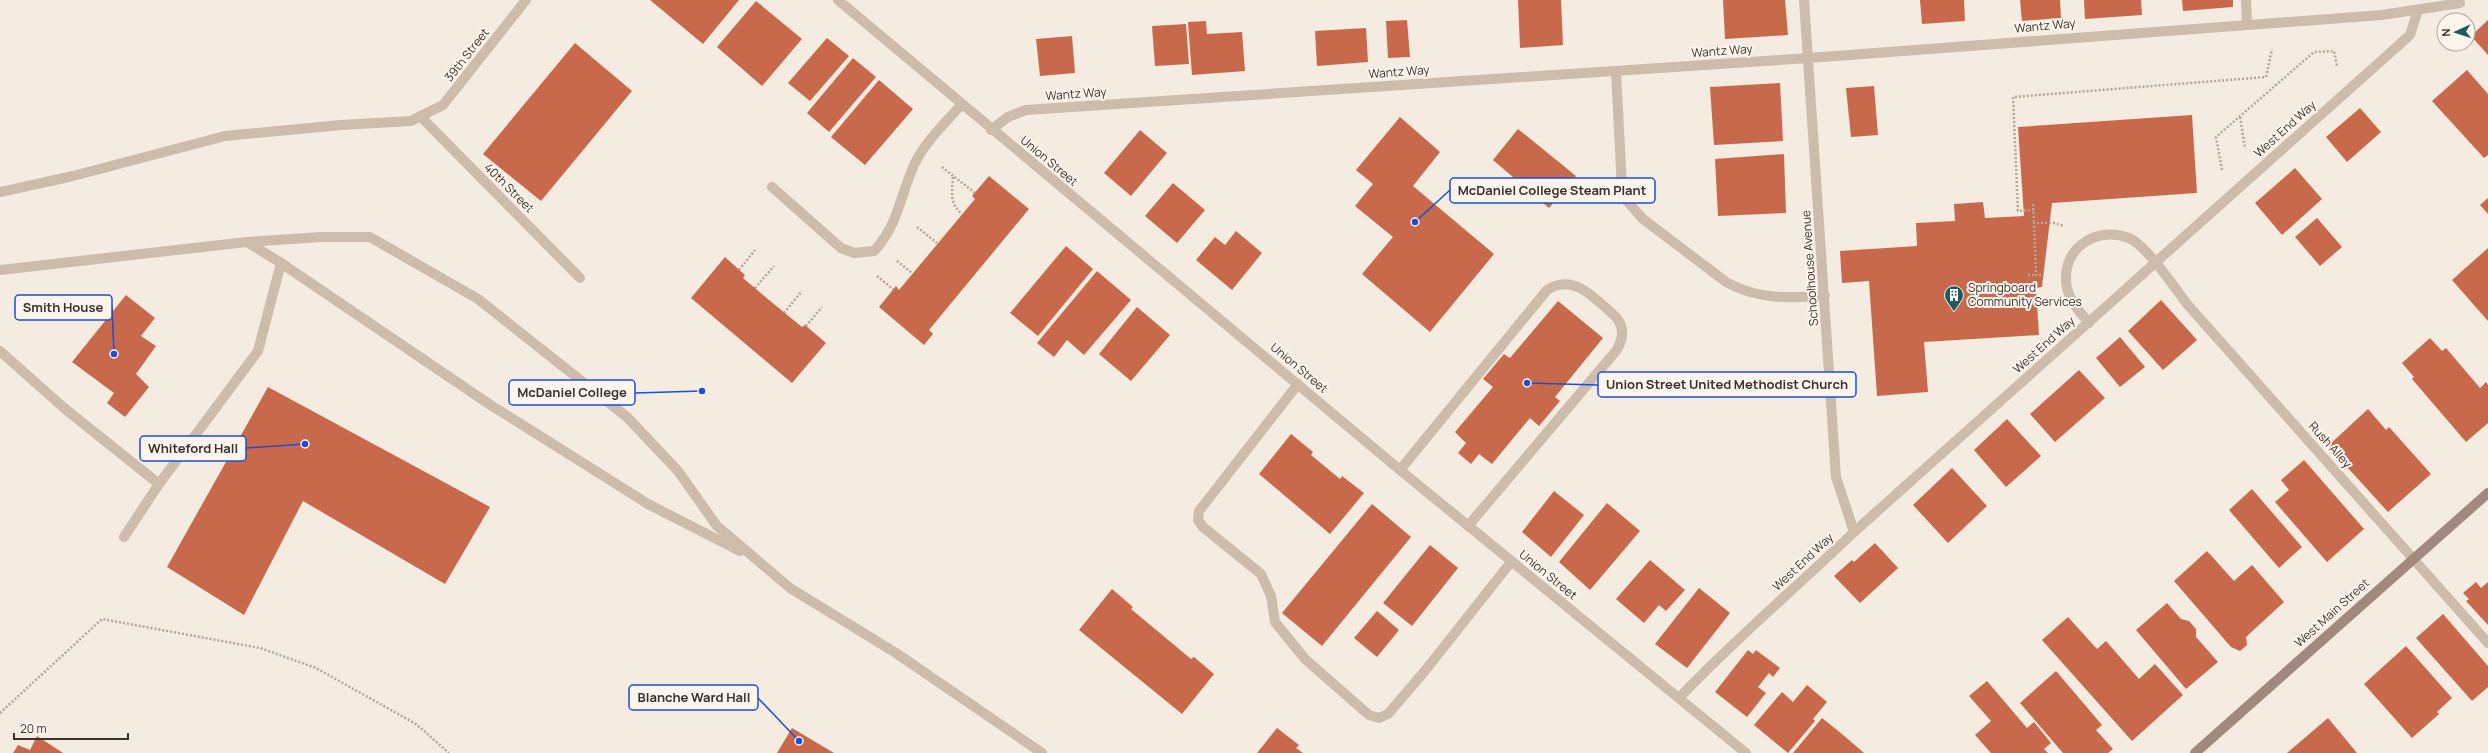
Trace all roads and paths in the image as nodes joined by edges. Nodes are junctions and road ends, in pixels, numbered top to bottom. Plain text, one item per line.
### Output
1 (526, 0) edge
2 (838, 0) edge
3 (1804, 0) edge
4 (2246, 0) edge
5 (2460, 3) dead end
6 (2418, 10) junction
7 (2247, 23) junction
8 (2273, 47) dead end
9 (1809, 58) junction
10 (2337, 69) dead end
11 (1616, 71) junction
12 (961, 105) junction
13 (420, 116) junction
14 (991, 130) junction
15 (938, 163) dead end
16 (953, 176) junction
17 (2223, 178) dead end
18 (772, 187) dead end
19 (0, 192) edge
20 (975, 193) dead end
21 (2033, 204) dead end
22 (2034, 210) junction
23 (962, 214) dead end
24 (2034, 223) junction
25 (916, 226) dead end
26 (2065, 227) dead end
27 (247, 242) junction
28 (937, 243) dead end
29 (755, 250) dead end
30 (896, 260) dead end
31 (281, 263) junction
32 (2155, 263) junction
33 (774, 266) dead end
34 (0, 270) edge
35 (739, 270) dead end
36 (912, 273) dead end
37 (874, 274) dead end
38 (2036, 274) junction
39 (2028, 275) dead end
40 (2048, 276) dead end
41 (580, 278) dead end
42 (755, 288) dead end
43 (894, 290) dead end
44 (802, 291) dead end
45 (1825, 296) junction
46 (822, 307) dead end
47 (784, 313) dead end
48 (2089, 323) junction
49 (806, 326) dead end
50 (0, 351) edge
51 (1298, 384) junction
52 (1400, 470) junction
53 (159, 484) junction
54 (2488, 493) edge
55 (1468, 526) junction
56 (1854, 532) junction
57 (124, 537) dead end
58 (2414, 557) junction
59 (752, 558) junction
60 (1511, 562) junction
61 (2488, 643) edge
62 (1680, 697) junction
63 (0, 713) edge
64 (449, 753) edge
65 (1042, 753) edge
66 (1746, 753) edge
67 (2195, 753) edge

1 - 13 street, 39th Street
2 - 12 street, Union Street
3 - 9 street, Schoolhouse Avenue
4 - 7 street
5 - 6 street, Wantz Way
6 - 7 street, Wantz Way
6 - 32 street, West End Way
7 - 9 street, Wantz Way
8 - 22 path
9 - 11 street, Wantz Way
9 - 45 street, Schoolhouse Avenue
10 - 17 path
11 - 14 street, Wantz Way
11 - 45 street
12 - 14 street, Union Street
12 - 18 street
13 - 19 street, 39th Street
13 - 41 street, 40th Street
14 - 51 street, Union Street
15 - 16 path
16 - 20 path
16 - 23 path
21 - 22 path
22 - 24 path
24 - 26 path
24 - 38 path
25 - 28 path
27 - 31 street
27 - 34 street
27 - 59 street
29 - 35 path
30 - 36 path
31 - 53 street
31 - 59 street
32 - 48 street, West End Way
32 - 48 street, Rush Alley
32 - 58 street, Rush Alley
33 - 42 path
37 - 43 path
38 - 39 path
38 - 40 path
44 - 47 path
45 - 56 street, Schoolhouse Avenue
46 - 49 path
48 - 56 street, West End Way
50 - 53 street
51 - 52 street, Union Street
51 - 60 street
52 - 55 street, Union Street
52 - 55 street
53 - 57 street
54 - 58 main road, West Main Street
55 - 60 street, Union Street
56 - 62 street, West End Way
58 - 61 street, Rush Alley
58 - 67 main road, West Main Street
59 - 65 street
60 - 62 street, Union Street
62 - 66 street, Union Street
63 - 64 path

